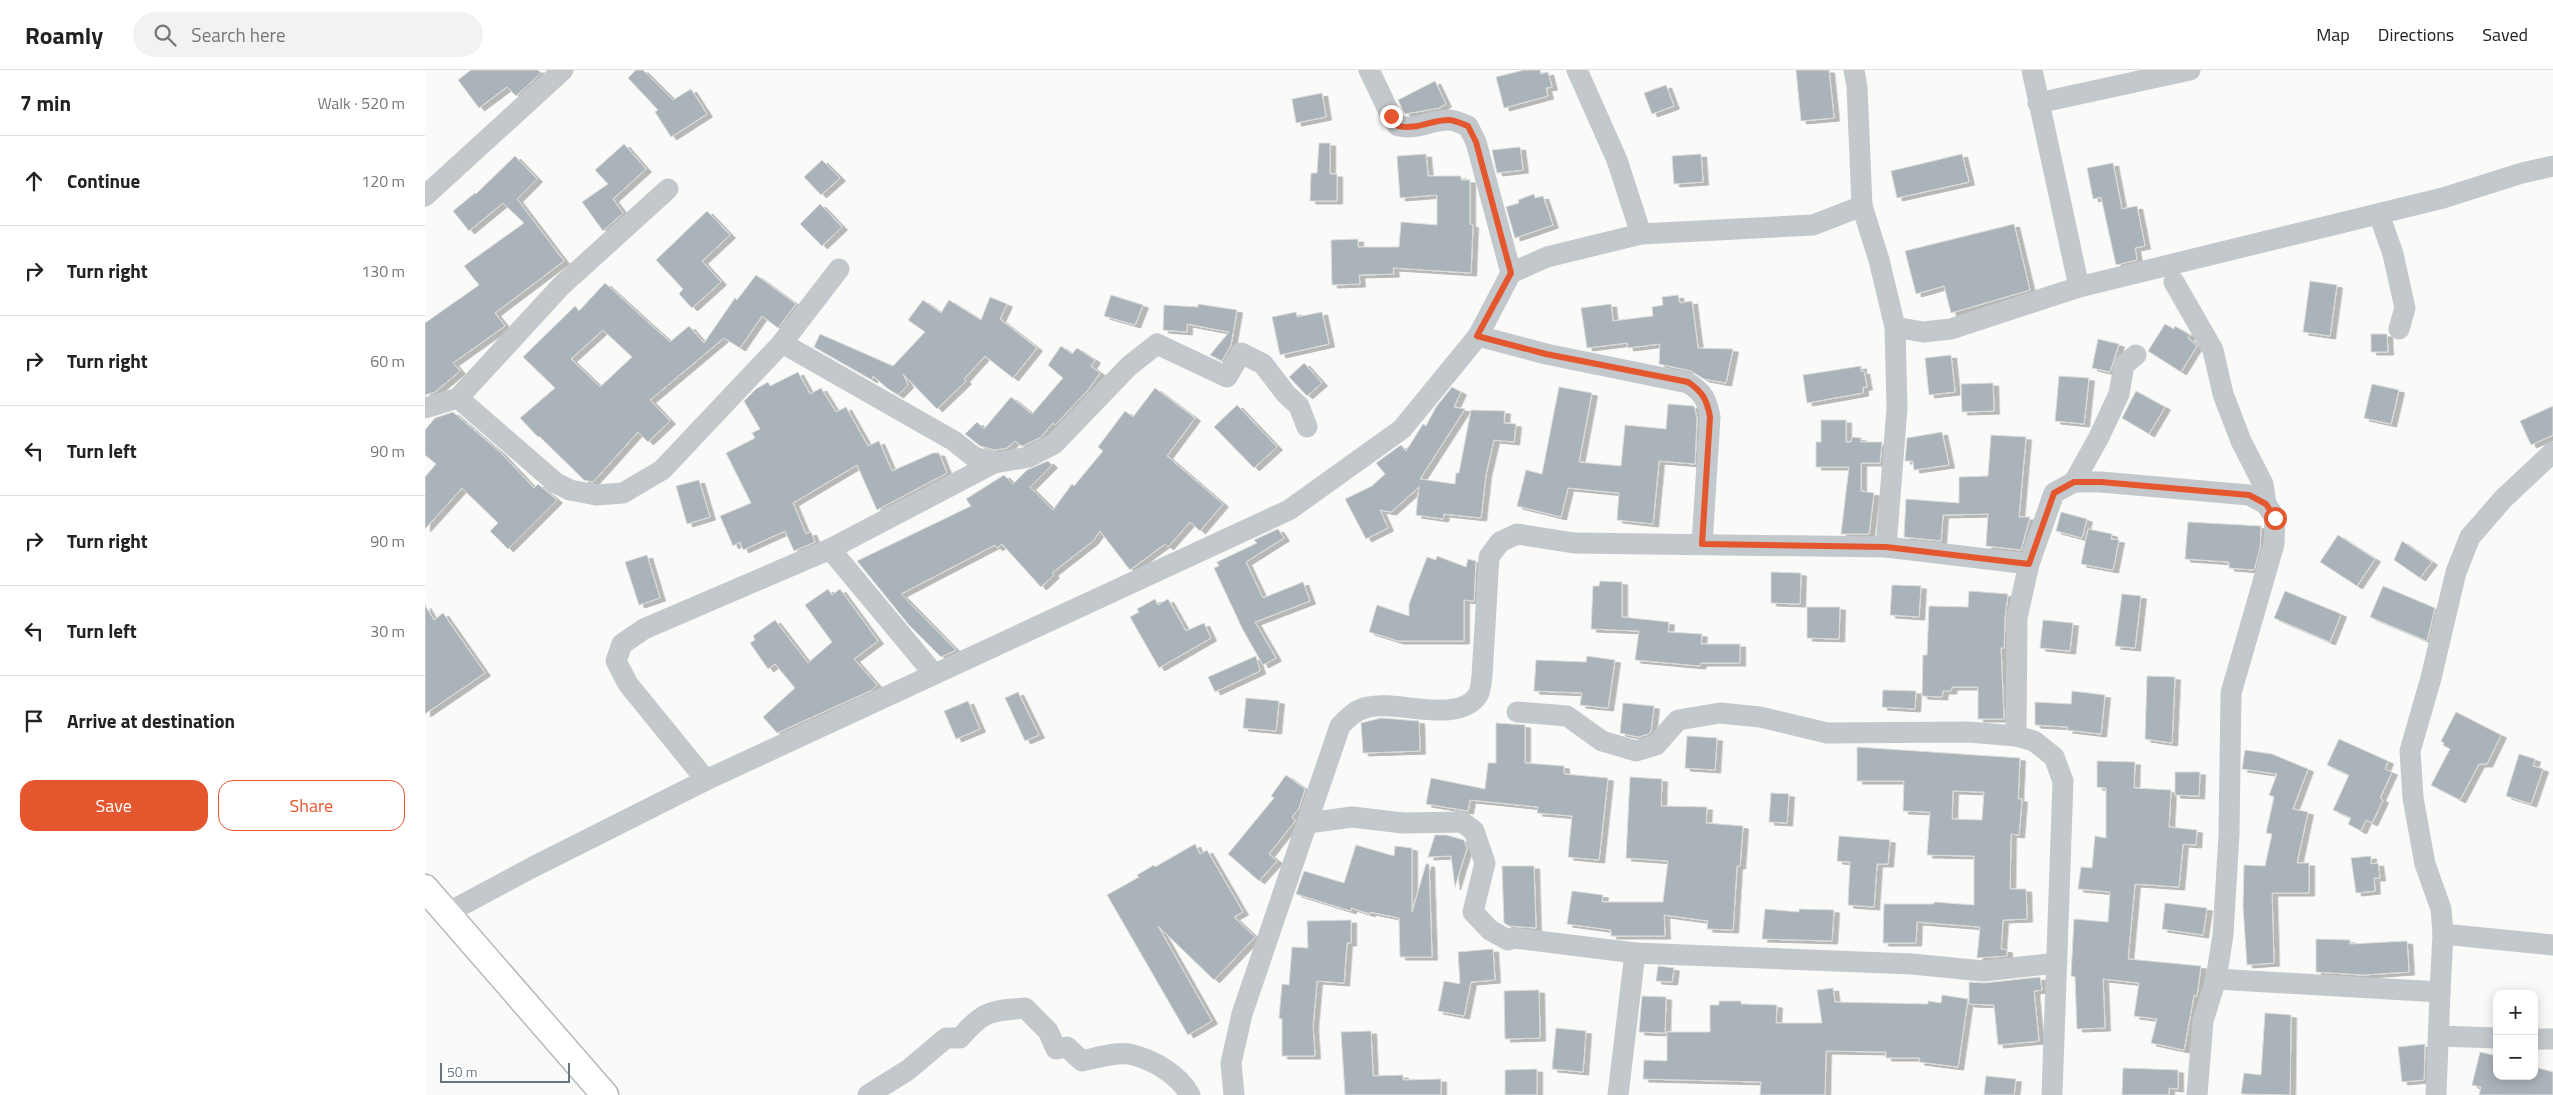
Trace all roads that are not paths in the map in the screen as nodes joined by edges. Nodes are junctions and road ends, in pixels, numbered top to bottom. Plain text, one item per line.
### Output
1 (563, 70) edge
2 (1369, 70) edge
3 (1577, 70) edge
4 (1854, 70) edge
5 (2032, 70) edge
6 (2190, 70) edge
7 (2038, 103) junction
8 (2553, 166) edge
9 (668, 189) dead end
10 (425, 196) edge
11 (1862, 206) junction
12 (2379, 214) junction
13 (1641, 234) junction
14 (839, 270) dead end
15 (1511, 273) junction
16 (2174, 282) dead end
17 (2079, 287) junction
18 (1895, 327) junction
19 (2399, 329) dead end
20 (1477, 336) junction
21 (782, 343) junction
22 (2136, 355) dead end
23 (458, 398) junction
24 (425, 408) edge
25 (1307, 427) dead end
26 (2553, 452) edge
27 (995, 463) junction
28 (2074, 482) junction
29 (2266, 504) junction
30 (1702, 544) junction
31 (1886, 547) junction
32 (831, 549) junction
33 (2029, 564) junction
34 (934, 674) junction
35 (1517, 712) dead end
36 (2016, 736) junction
37 (706, 780) junction
38 (1308, 823) junction
39 (425, 888) edge
40 (447, 913) junction
41 (2443, 934) junction
42 (2553, 945) edge
43 (1635, 953) junction
44 (2057, 963) junction
45 (2216, 979) junction
46 (2440, 992) junction
47 (2439, 1036) junction
48 (2493, 1038) edge
49 (2538, 1039) edge
50 (2553, 1039) edge
51 (604, 1094) edge
52 (869, 1095) edge
53 (1190, 1095) edge
54 (1233, 1095) edge
55 (1618, 1095) edge
56 (2052, 1095) edge
57 (2197, 1095) edge
58 (2436, 1095) edge

1 - 10 street
2 - 15 street
3 - 13 street
4 - 11 street
5 - 7 street
6 - 7 street
7 - 17 street
8 - 12 street
9 - 23 street
11 - 13 street
11 - 18 street
12 - 17 street
12 - 19 street
13 - 15 street
14 - 21 street
15 - 20 street
16 - 29 street
17 - 18 street
18 - 31 street
20 - 30 street
20 - 34 street
21 - 23 street
21 - 27 street
22 - 28 street
23 - 24 street
25 - 27 street
26 - 41 street
27 - 32 street
28 - 29 street
28 - 33 street
29 - 45 street
30 - 31 street
30 - 38 street
31 - 33 street
32 - 34 street
32 - 37 street
33 - 36 street
34 - 37 street
35 - 36 street
36 - 44 street
37 - 40 street
38 - 43 street
38 - 54 street
39 - 40 main road
40 - 51 main road
41 - 42 street
41 - 46 street
43 - 44 street
43 - 55 street
44 - 56 street
45 - 46 street
45 - 57 street
46 - 47 street
47 - 48 street
47 - 58 street
49 - 50 street
52 - 53 street

